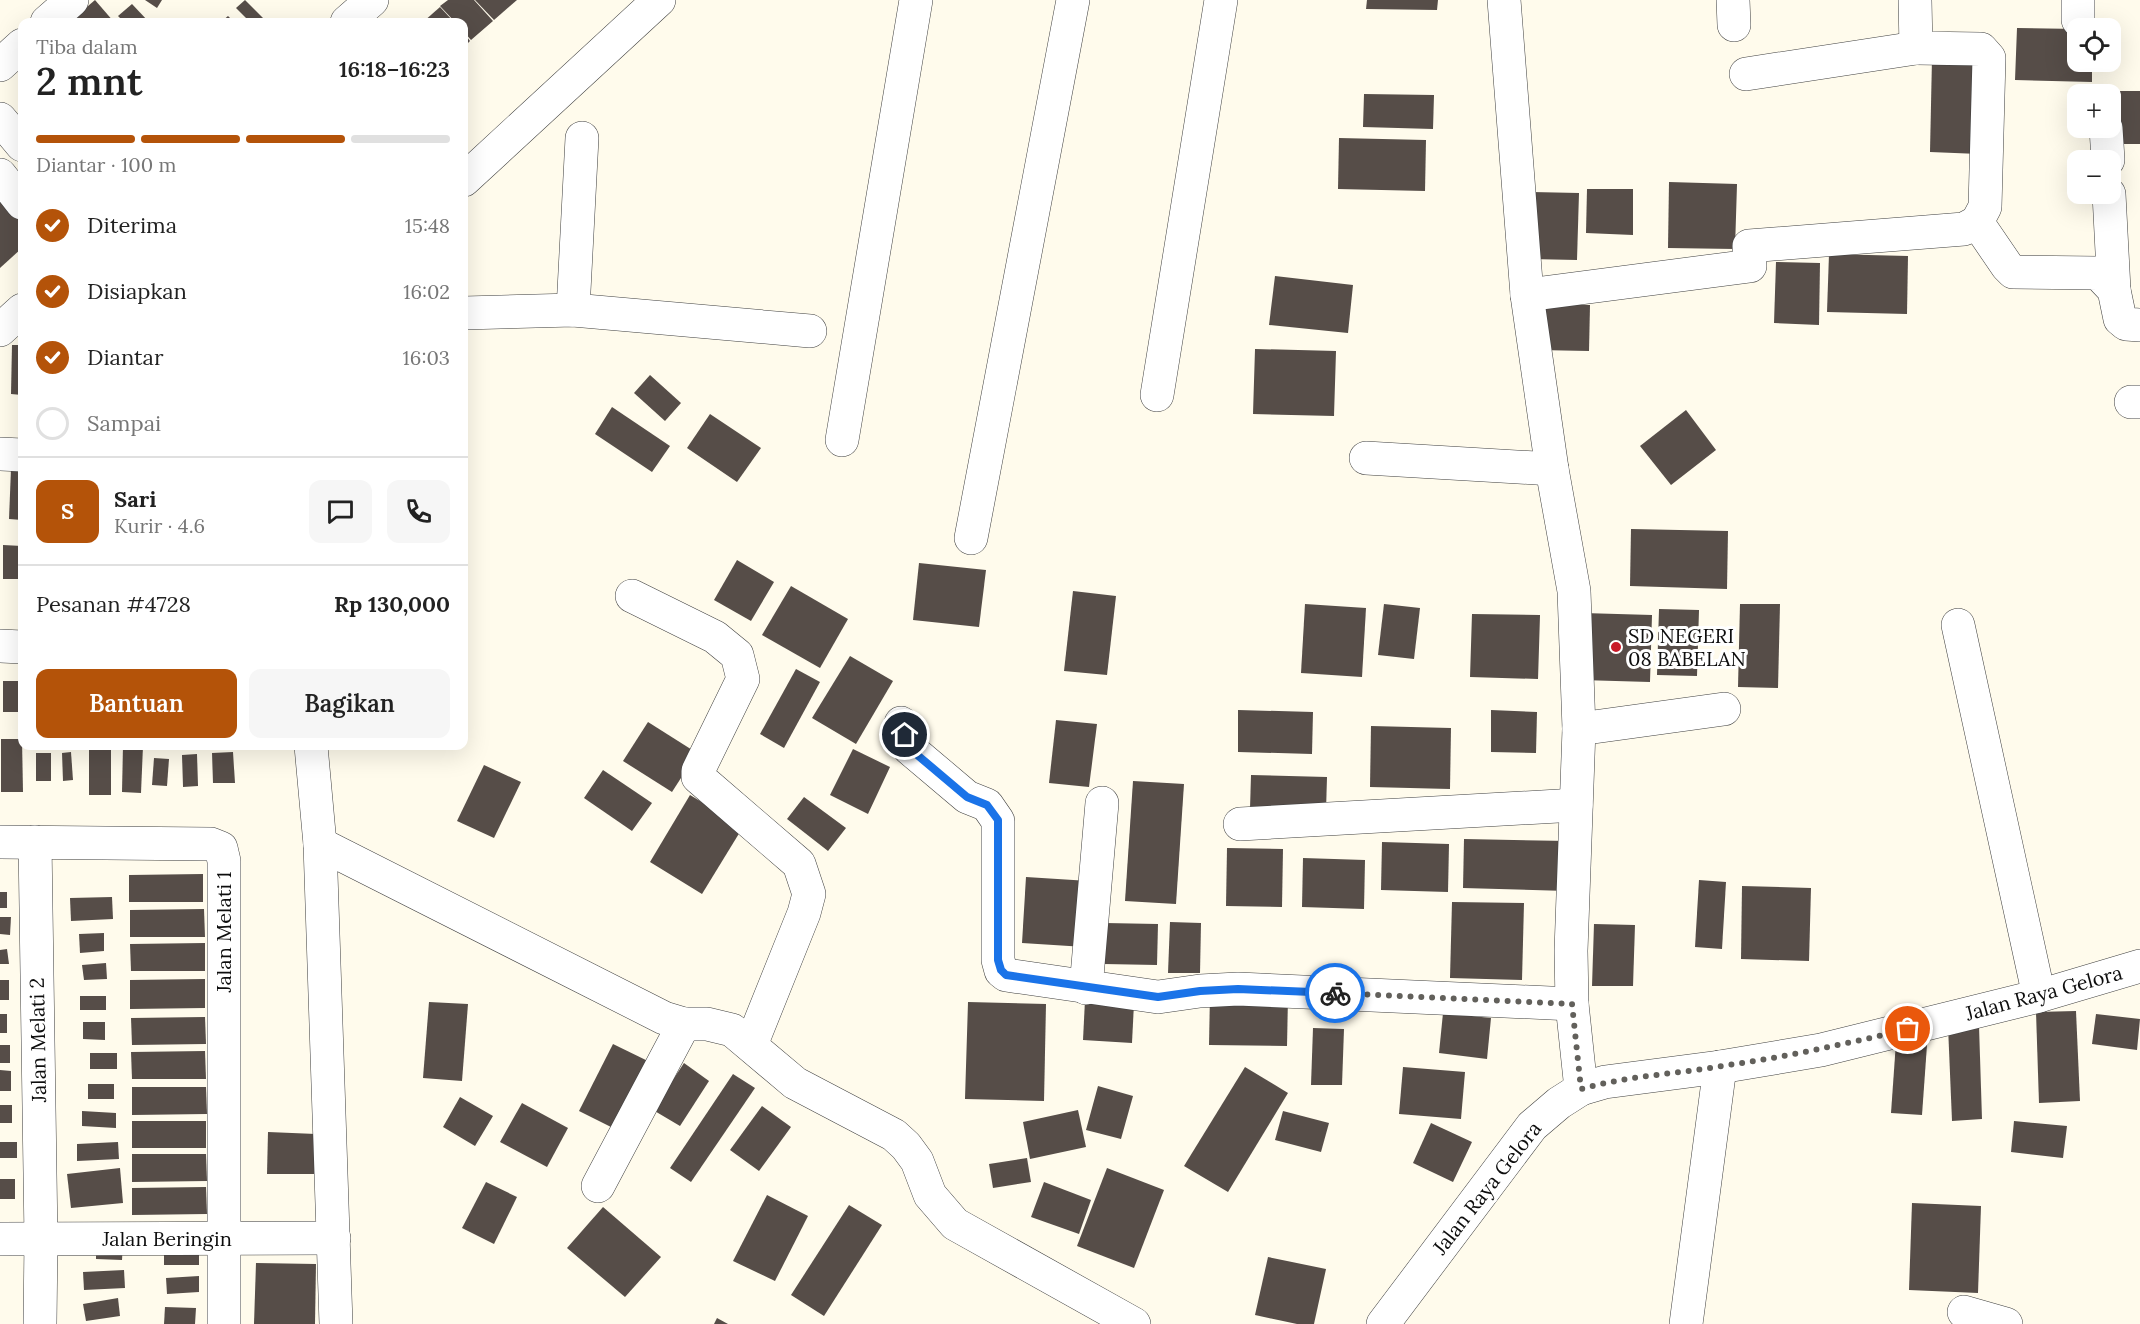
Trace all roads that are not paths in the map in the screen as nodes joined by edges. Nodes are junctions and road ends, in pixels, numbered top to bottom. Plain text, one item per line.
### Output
1 (72, 0) edge
2 (372, 0) edge
3 (659, 0) edge
4 (916, 0) edge
5 (1073, 0) edge
6 (1221, 0) edge
7 (1504, 0) edge
8 (1915, 0) edge
9 (52, 18) edge
10 (352, 18) edge
11 (1916, 48) junction
12 (18, 49) edge
13 (0, 65) edge
14 (1746, 74) dead end
15 (0, 119) edge
16 (582, 138) dead end
17 (18, 140) edge
18 (0, 175) edge
19 (468, 176) edge
20 (18, 198) edge
21 (2110, 204) edge
22 (1977, 222) junction
23 (2114, 290) junction
24 (1527, 295) junction
25 (573, 310) junction
26 (468, 313) edge
27 (18, 314) edge
28 (2140, 325) edge
29 (0, 330) edge
30 (810, 331) dead end
31 (1157, 395) dead end
32 (842, 440) dead end
33 (0, 454) edge
34 (18, 455) edge
35 (1366, 458) dead end
36 (1552, 469) junction
37 (970, 538) dead end
38 (632, 596) dead end
39 (1958, 626) dead end
40 (0, 646) edge
41 (18, 647) edge
42 (1724, 709) dead end
43 (902, 723) dead end
44 (1579, 729) junction
45 (311, 750) edge
46 (1102, 803) dead end
47 (1576, 805) junction
48 (1240, 824) dead end
49 (0, 842) edge
50 (35, 842) junction
51 (320, 844) junction
52 (2140, 966) edge
53 (1086, 988) junction
54 (2039, 996) junction
55 (1572, 1004) junction
56 (684, 1024) junction
57 (751, 1045) junction
58 (1720, 1067) junction
59 (1581, 1089) junction
60 (598, 1186) dead end
61 (334, 1238) junction
62 (0, 1239) edge
63 (41, 1239) junction
64 (225, 1239) junction
65 (1964, 1312) dead end
66 (40, 1324) edge
67 (224, 1324) edge
68 (336, 1324) edge
69 (1134, 1324) edge
70 (1383, 1324) edge
71 (1686, 1324) edge
72 (2006, 1324) edge

1 - 9 street
2 - 10 street
3 - 19 street
4 - 32 street
5 - 37 street
6 - 31 street
7 - 24 street
8 - 11 street
11 - 14 street
11 - 22 street
12 - 13 street
15 - 17 street
16 - 25 street
18 - 20 street
21 - 23 street
22 - 23 street
22 - 24 street
23 - 28 street
24 - 36 street
25 - 26 street
25 - 30 street
27 - 29 street
33 - 34 street
35 - 36 street
36 - 44 street
38 - 57 street
39 - 54 street
40 - 41 street
42 - 44 street
43 - 53 street
44 - 47 street
45 - 51 street
46 - 53 street
47 - 48 street
47 - 55 street
49 - 50 street, Jalan Melati 1
50 - 63 street, Jalan Melati 2
50 - 64 street, Jalan Melati 1
51 - 56 street
51 - 61 street
52 - 54 street, Jalan Raya Gelora
53 - 55 street
54 - 58 street, Jalan Raya Gelora
55 - 59 street
56 - 57 street
56 - 60 street
57 - 69 street
58 - 59 street, Jalan Raya Gelora
58 - 71 street
59 - 70 street, Jalan Raya Gelora
61 - 64 street, Jalan Beringin
61 - 68 street
62 - 63 street, Jalan Beringin
63 - 64 street, Jalan Beringin
63 - 66 street, Jalan Melati 2
64 - 67 street
65 - 72 street

